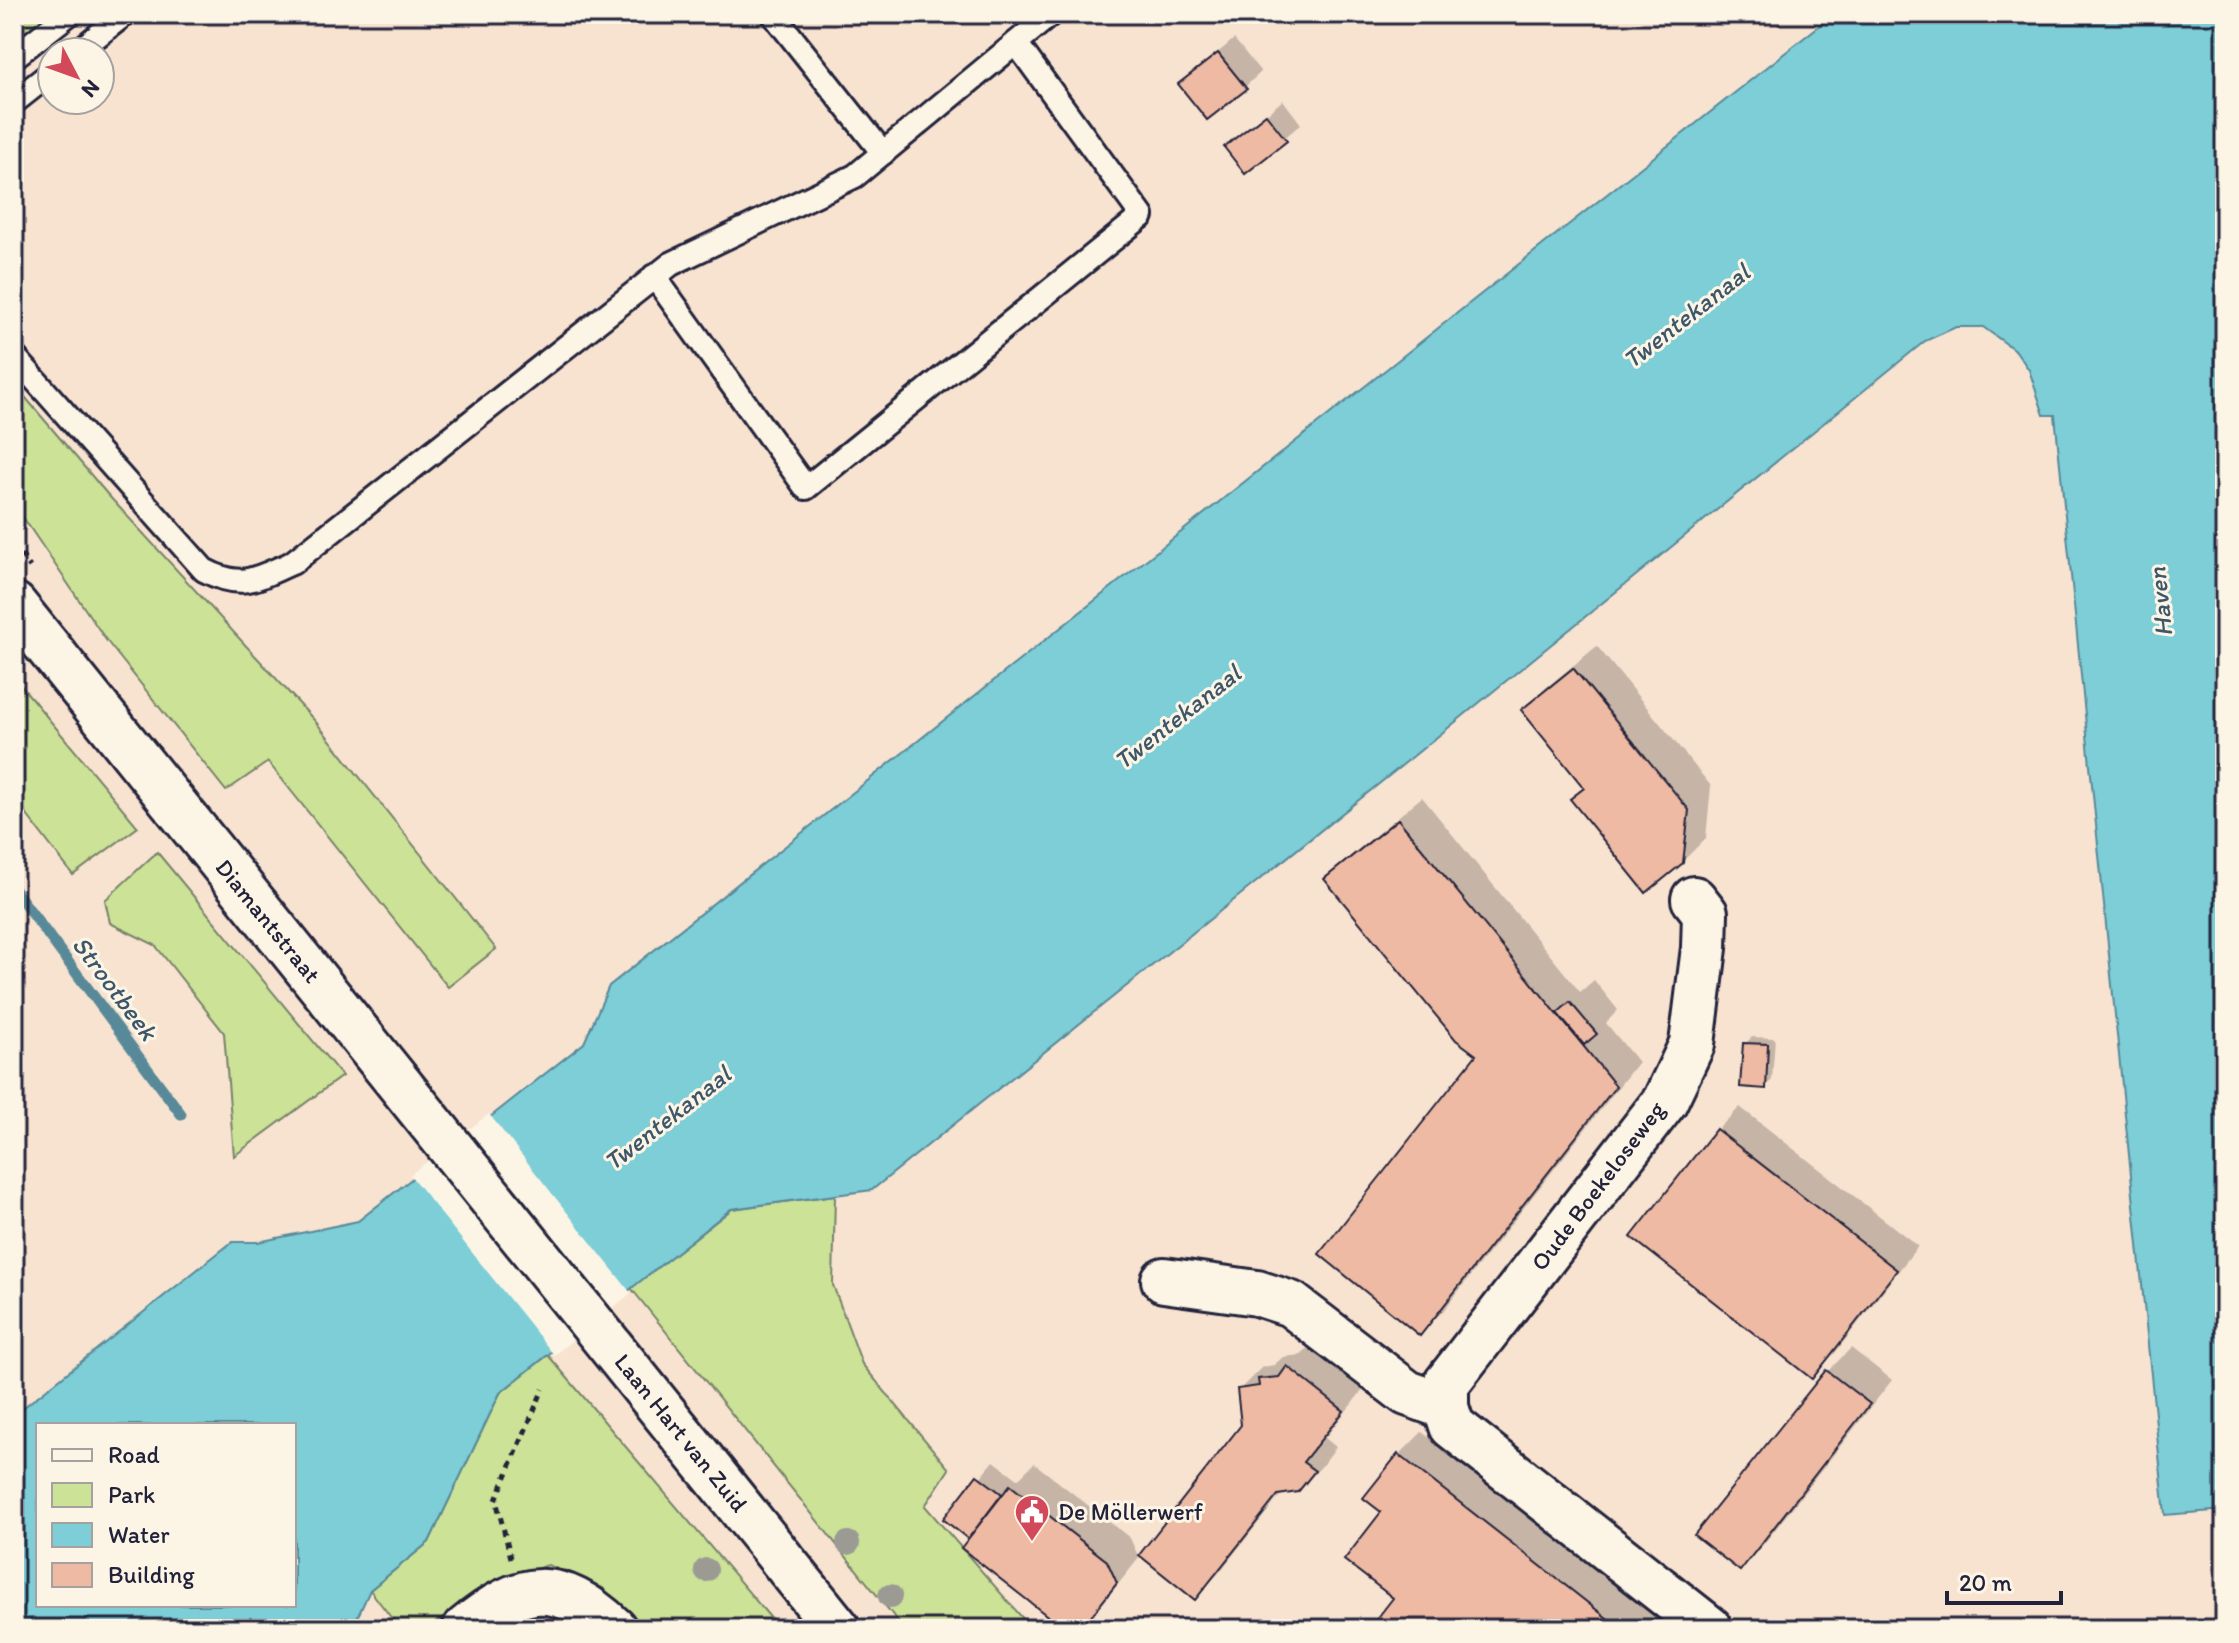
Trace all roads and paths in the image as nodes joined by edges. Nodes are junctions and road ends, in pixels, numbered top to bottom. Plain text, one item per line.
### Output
1 (69, 14) edge
2 (125, 14) edge
3 (773, 14) edge
4 (1051, 14) edge
5 (97, 36) edge
6 (1016, 43) junction
7 (14, 57) edge
8 (36, 85) edge
9 (14, 102) edge
10 (883, 153) junction
11 (654, 276) junction
12 (14, 356) edge
13 (14, 605) edge
14 (1694, 899) dead end
15 (522, 1237) joint
16 (1164, 1280) dead end
17 (543, 1389) dead end
18 (1446, 1407) junction
19 (519, 1594) junction
20 (465, 1629) edge
21 (614, 1629) edge
22 (838, 1629) edge
23 (1710, 1629) edge

1 - 7 lane
2 - 5 lane
3 - 10 lane
4 - 6 lane
6 - 10 lane
6 - 11 lane
8 - 9 lane
10 - 11 lane
11 - 12 lane
13 - 15 street, Diamantstraat
14 - 18 street, Oude Boekeloseweg
15 - 22 street, Laan Hart van Zuid
16 - 18 street
17 - 19 path
18 - 23 street
19 - 20 street
19 - 21 street

